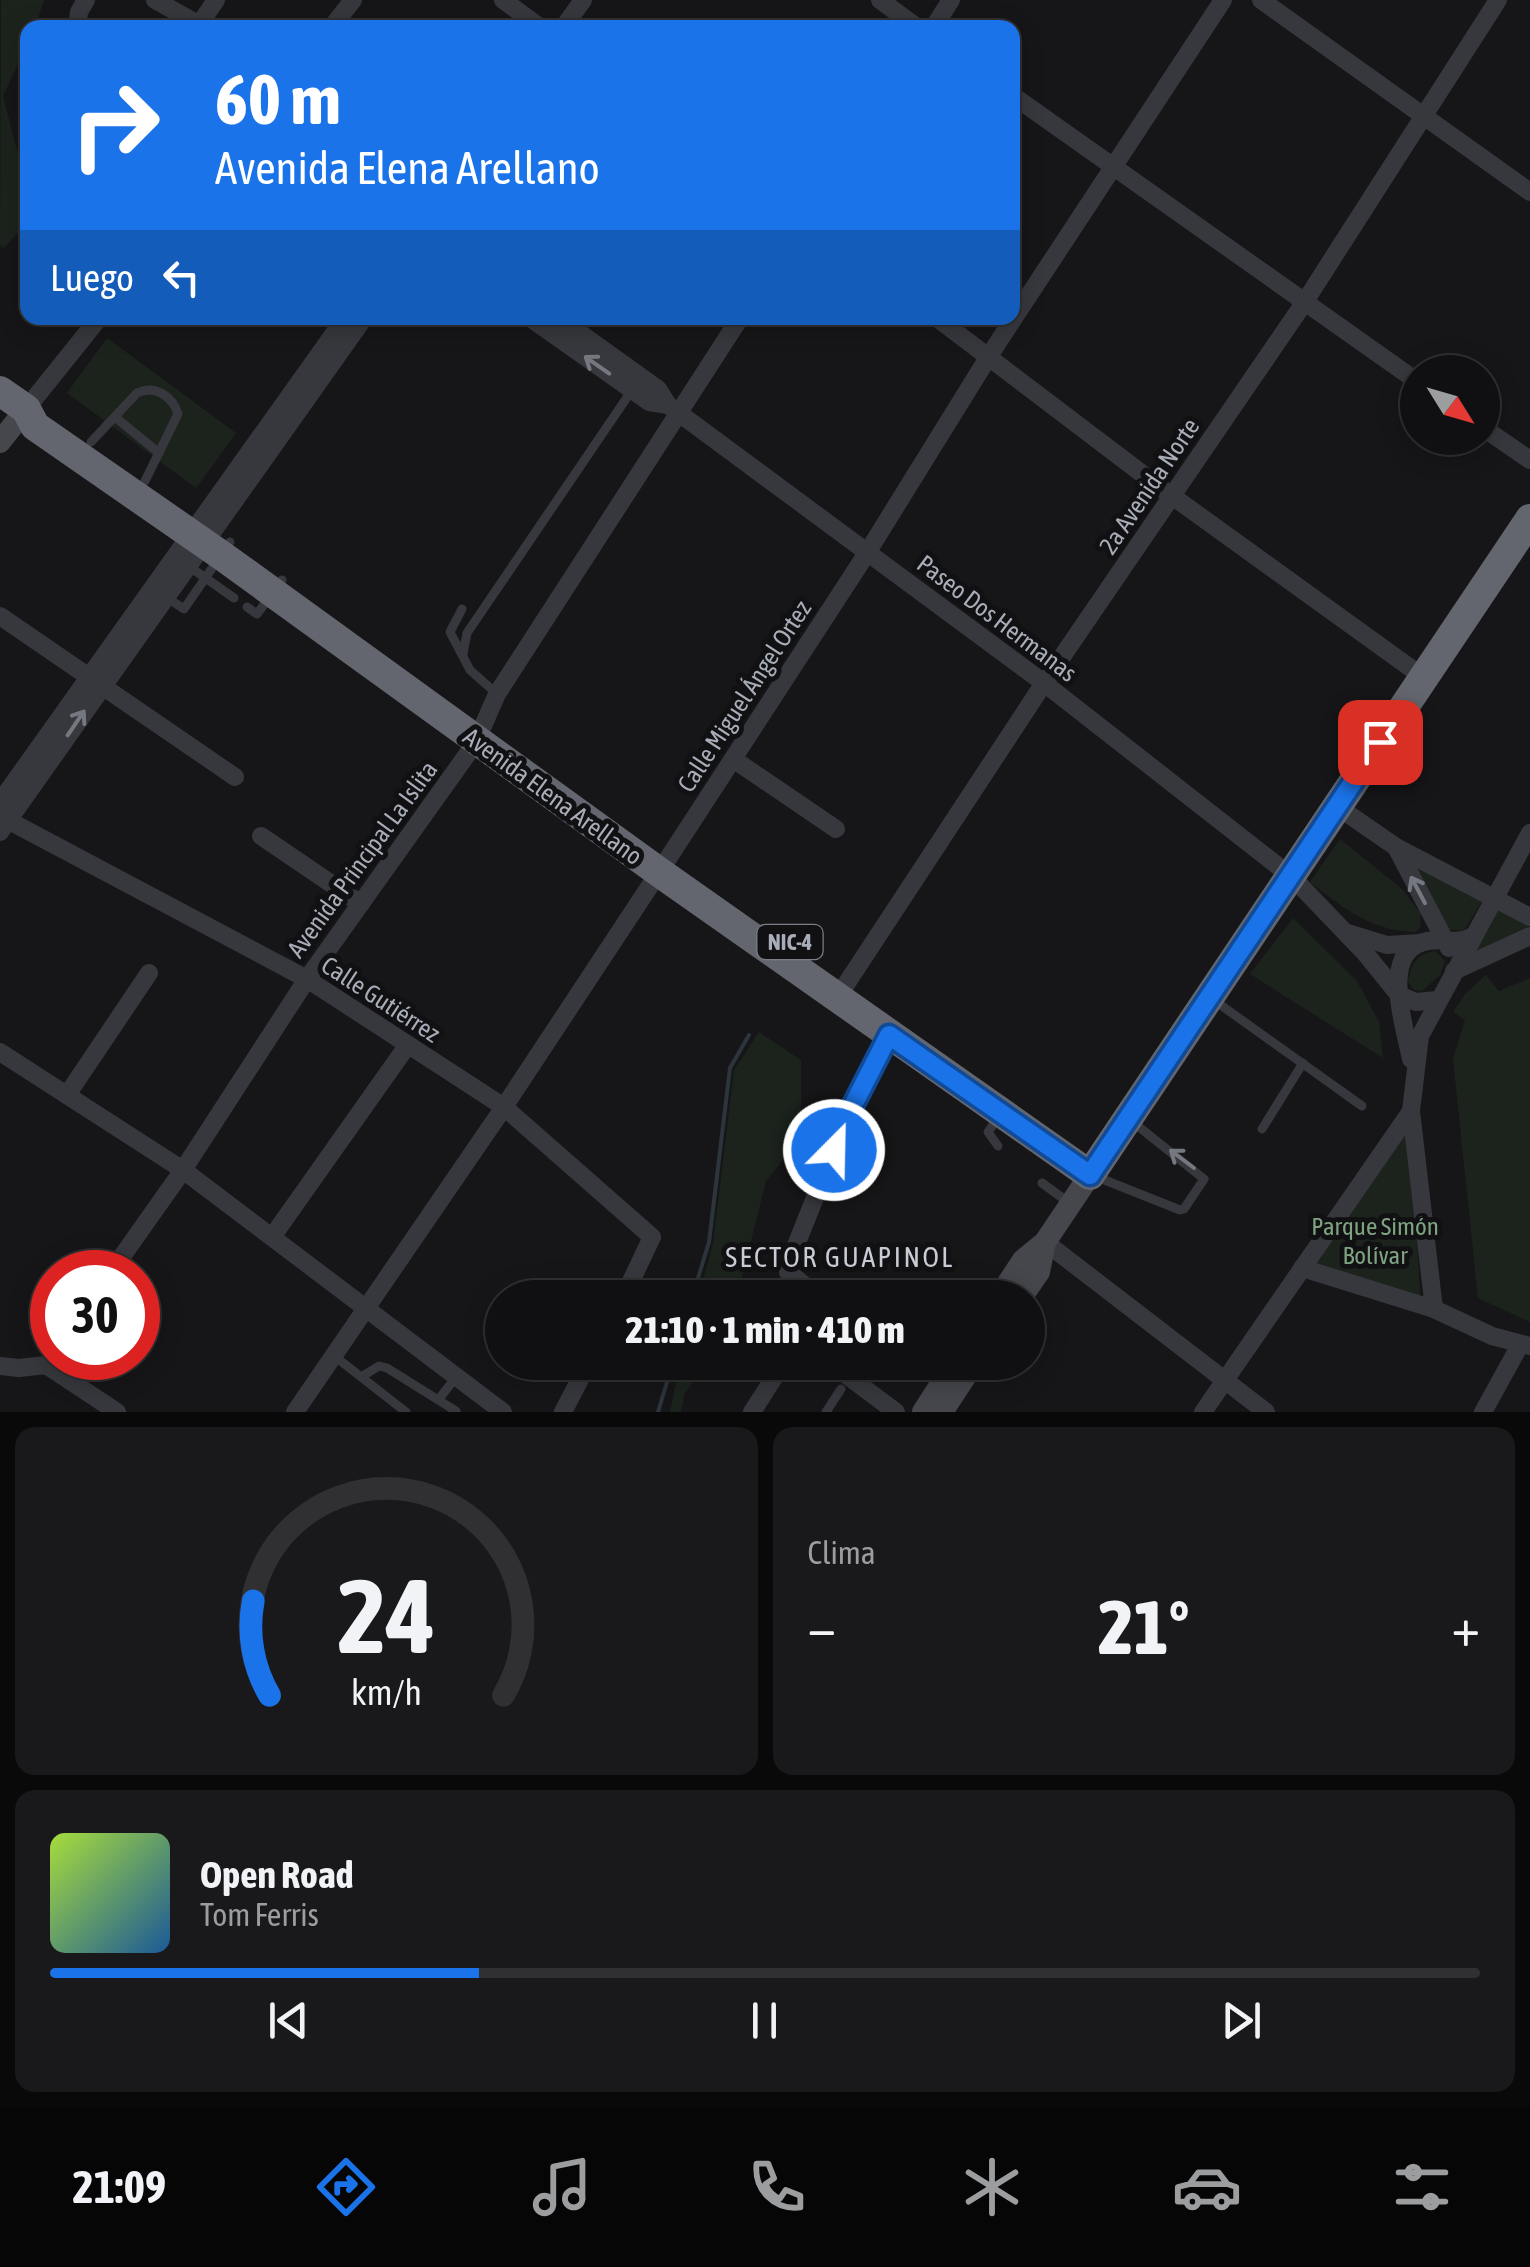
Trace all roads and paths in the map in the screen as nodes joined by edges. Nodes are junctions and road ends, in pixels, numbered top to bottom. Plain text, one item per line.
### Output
1 (156, 0) edge
2 (354, 0) edge
3 (503, 0) edge
4 (880, 0) edge
5 (1223, 0) edge
6 (1261, 0) edge
7 (1498, 0) edge
8 (191, 20) edge
9 (338, 20) edge
10 (530, 20) edge
11 (907, 20) edge
12 (1020, 100) edge
13 (1423, 118) junction
14 (1114, 166) junction
15 (1530, 192) edge
16 (1304, 303) junction
17 (1020, 309) edge
18 (93, 325) edge
19 (340, 325) edge
20 (358, 325) edge
21 (540, 325) edge
22 (569, 325) edge
23 (735, 325) edge
24 (947, 325) edge
25 (1009, 325) edge
26 (989, 356) junction
27 (1400, 370) edge
28 (632, 390) junction
29 (0, 391) edge
30 (26, 408) junction
31 (673, 408) junction
32 (288, 410) junction
33 (115, 416) junction
34 (1500, 439) edge
35 (0, 442) edge
36 (91, 442) junction
37 (1530, 460) edge
38 (152, 467) junction
39 (114, 470) junction
40 (1173, 497) junction
41 (1530, 519) edge
42 (202, 546) junction
43 (867, 553) junction
44 (234, 598) dead end
45 (462, 609) dead end
46 (0, 616) edge
47 (464, 654) junction
48 (1423, 676) junction
49 (94, 681) junction
50 (1044, 682) junction
51 (497, 694) junction
52 (479, 732) junction
53 (46, 751) junction
54 (733, 758) junction
55 (235, 777) dead end
56 (0, 802) edge
57 (1338, 808) junction
58 (3, 822) edge
59 (836, 828) dead end
60 (1530, 833) edge
61 (261, 836) dead end
62 (1396, 847) junction
63 (664, 864) junction
64 (1292, 877) junction
65 (1495, 897) junction
66 (361, 904) junction
67 (1530, 917) edge
68 (1343, 931) junction
69 (1474, 936) junction
70 (1530, 936) edge
71 (1446, 942) junction
72 (1420, 943) junction
73 (1454, 971) junction
74 (149, 974) dead end
75 (307, 979) junction
76 (843, 990) junction
77 (1399, 995) junction
78 (1209, 997) junction
79 (1438, 1000) junction
80 (889, 1035) junction
81 (407, 1046) junction
82 (10, 1058) edge
83 (942, 1059) junction
84 (1303, 1063) junction
85 (1414, 1074) junction
86 (67, 1095) junction
87 (1362, 1106) dead end
88 (504, 1107) junction
89 (1411, 1111) junction
90 (1002, 1112) junction
91 (1127, 1118) junction
92 (1262, 1128) dead end
93 (998, 1146) dead end
94 (1095, 1166) junction
95 (183, 1170) junction
96 (1042, 1183) dead end
97 (1064, 1199) junction
98 (272, 1237) junction
99 (1045, 1242) junction
100 (127, 1250) edge
101 (1302, 1268) junction
102 (631, 1280) edge
103 (798, 1280) edge
104 (1010, 1280) edge
105 (1034, 1280) edge
106 (366, 1308) junction
107 (1434, 1309) junction
108 (1525, 1345) edge
109 (334, 1355) junction
110 (361, 1377) junction
111 (456, 1378) junction
112 (75, 1380) edge
113 (580, 1380) edge
114 (772, 1380) edge
115 (853, 1380) edge
116 (943, 1380) edge
117 (964, 1380) edge
118 (1224, 1380) junction
119 (841, 1389) dead end
120 (438, 1400) junction
121 (117, 1412) edge
122 (295, 1412) edge
123 (406, 1412) edge
124 (457, 1412) edge
125 (502, 1412) edge
126 (563, 1412) edge
127 (752, 1412) edge
128 (826, 1412) edge
129 (896, 1412) edge
130 (923, 1412) edge
131 (942, 1412) edge
132 (1203, 1412) edge
133 (1266, 1412) edge
134 (1483, 1412) edge

1 - 8 street
2 - 9 street
3 - 10 street
4 - 11 street
5 - 14 street, Calle Miguel Ángel Ortez
6 - 13 street
7 - 13 street, 2a Avenida Norte
12 - 14 street
13 - 15 street
13 - 16 street, 2a Avenida Norte
14 - 16 street
14 - 17 street, Calle Miguel Ángel Ortez
16 - 27 street
16 - 40 street, 2a Avenida Norte
18 - 30 street
19 - 32 street
20 - 32 street
28 -> 21 street, Paseo Dos Hermanas
22 - 31 street, Paseo Dos Hermanas
23 - 31 street, Avenida Principal La Islita
24 - 26 street
25 - 26 street, Calle Miguel Ángel Ortez
26 - 40 street
26 - 43 street, Calle Miguel Ángel Ortez
28 - 31 street, Paseo Dos Hermanas
28 - 47 lane
29 - 30 highway, Avenida Elena Arellano / NIC-4
30 - 35 main road
30 - 36 highway, Avenida Elena Arellano / NIC-4
30 - 39 highway, Avenida Elena Arellano / NIC-4
31 - 43 street, Paseo Dos Hermanas
31 - 51 street, Avenida Principal La Islita
32 - 42 street
33 - 36 lane
33 - 38 lane
33 - 38 lane
34 - 37 street
36 - 39 highway, Avenida Elena Arellano / NIC-4
38 - 39 highway, Avenida Elena Arellano / NIC-4
38 - 42 highway, Avenida Elena Arellano / NIC-4
39 - 42 highway, Avenida Elena Arellano / NIC-4
40 - 48 street
40 - 50 street, 2a Avenida Norte
41 - 48 highway
42 - 44 lane
42 - 49 street
42 - 52 highway, Avenida Elena Arellano / NIC-4
43 - 50 street, Paseo Dos Hermanas
43 - 54 street, Calle Miguel Ángel Ortez
45 - 47 lane
46 - 49 street
47 - 51 lane
48 - 57 highway
49 - 53 street
49 - 55 street
50 - 64 street, Paseo Dos Hermanas
50 - 76 street, 2a Avenida Norte
51 - 52 street, Avenida Principal La Islita
52 - 63 highway, Avenida Elena Arellano / NIC-4
52 - 66 street, Avenida Principal La Islita
53 - 56 street
53 - 58 street
54 - 59 street
54 - 63 street, Calle Miguel Ángel Ortez
57 - 62 street
57 - 64 highway
58 - 75 street, Calle Gutiérrez
60 - 65 street
61 - 66 street
62 - 65 street
71 -> 62 street
63 - 76 highway, Avenida Elena Arellano / NIC-4
63 - 88 street, Calle Miguel Ángel Ortez
64 - 68 street, Paseo Dos Hermanas
64 - 78 highway
65 - 67 street
65 - 69 street
66 - 75 street, Avenida Principal La Islita
68 - 72 street
68 - 77 street, Paseo Dos Hermanas
69 - 71 street
69 - 73 street
70 - 73 street
71 - 72 street
71 - 73 street
72 - 77 street
73 - 79 street
74 - 86 street
75 - 81 street, Calle Gutiérrez
75 - 95 street, Avenida Principal La Islita
76 - 80 highway, Avenida Elena Arellano / NIC-4
76 - 83 highway, Avenida Elena Arellano / NIC-4
77 - 79 street
77 - 85 street
78 - 84 lane
78 - 91 highway
79 - 85 street
80 - 83 highway, Avenida Elena Arellano / NIC-4
80 - 103 street
81 - 88 street, Calle Gutiérrez
81 - 98 street
82 - 86 street
83 - 90 highway, Avenida Elena Arellano / NIC-4
83 - 94 highway, Avenida Elena Arellano / NIC-4
84 - 87 lane
84 - 92 lane
85 - 89 street
86 - 95 street
88 - 102 street, Calle Gutiérrez
88 - 106 street, Calle Miguel Ángel Ortez
89 - 101 street
89 - 107 street
90 - 93 lane
90 - 94 highway, Avenida Elena Arellano / NIC-4
91 - 94 highway
94 -> 91 lane
94 - 97 main road
95 - 98 street
95 - 100 street, Avenida Principal La Islita
96 - 97 lane
97 - 99 main road
98 - 106 street
99 - 104 main road
99 - 105 main road
99 - 118 street
101 - 107 street
101 - 118 street
106 - 109 street, Calle Miguel Ángel Ortez
106 - 111 street
107 - 108 street
108 - 134 street
109 - 110 lane
109 - 122 street, Calle Miguel Ángel Ortez
110 - 120 lane
110 - 123 lane
111 - 120 lane
111 - 125 street
112 - 121 street
113 - 126 street
114 - 127 street
115 - 129 street
116 - 130 main road
117 - 131 main road
118 - 132 street
118 - 133 street
119 - 128 lane
120 - 124 lane

